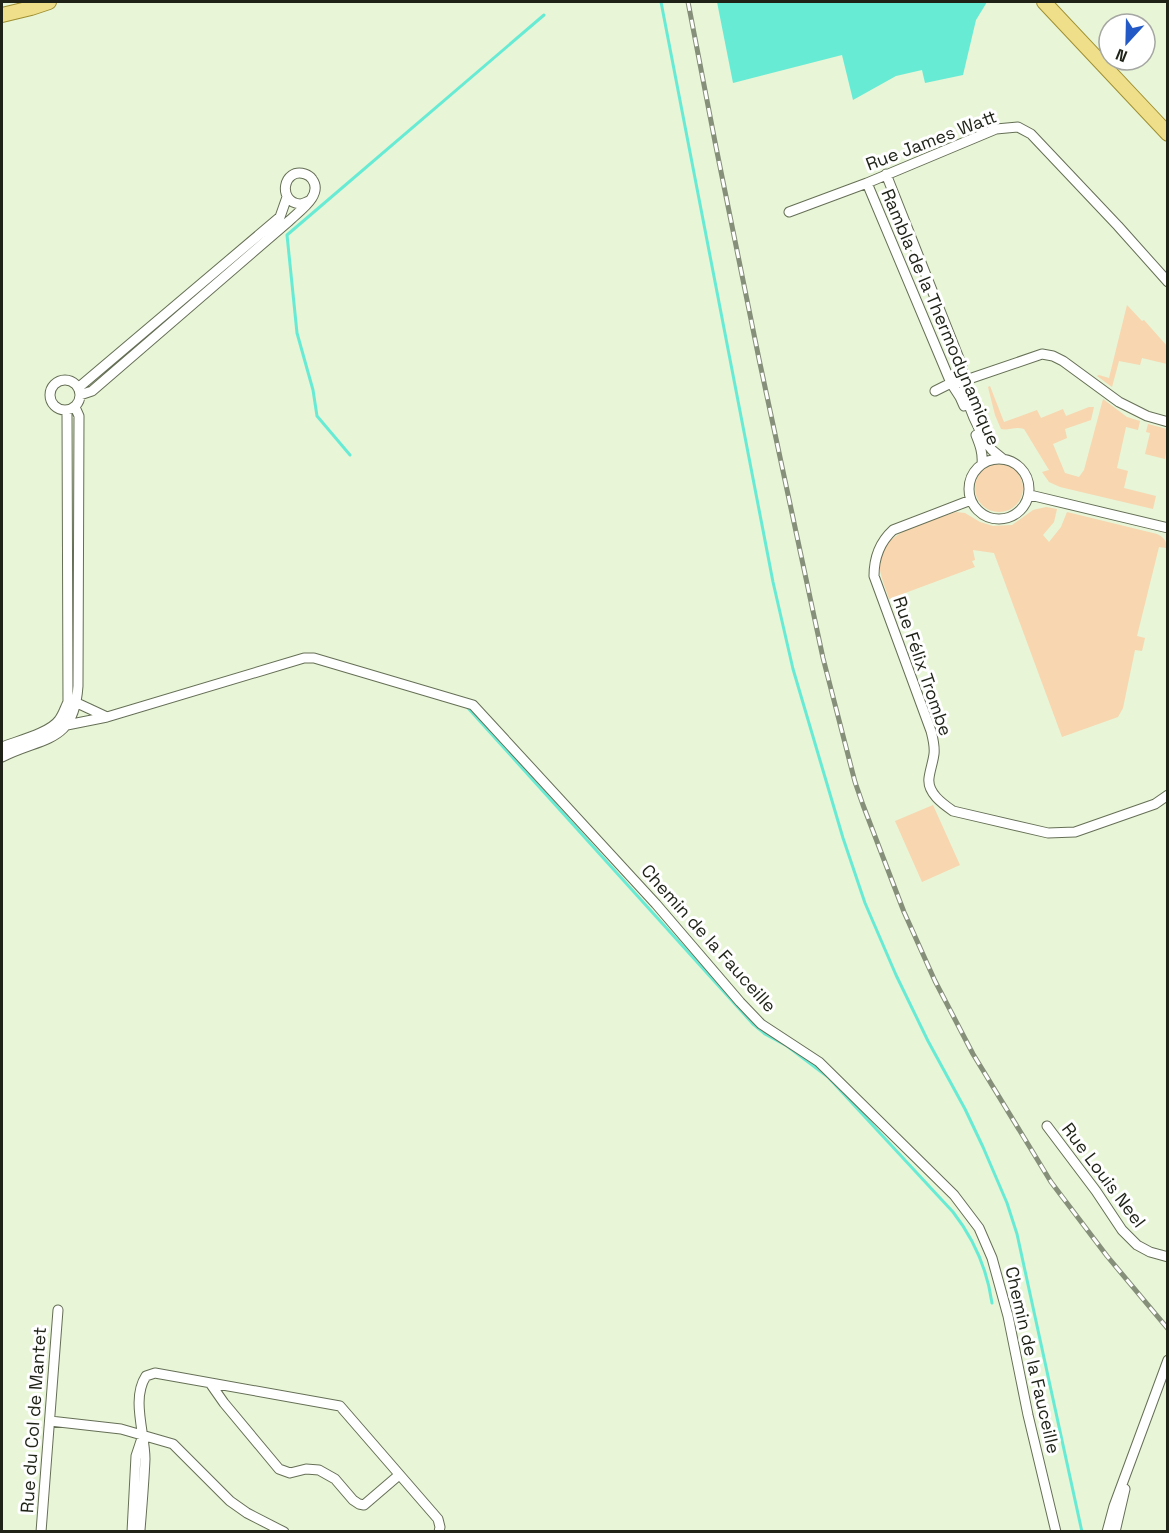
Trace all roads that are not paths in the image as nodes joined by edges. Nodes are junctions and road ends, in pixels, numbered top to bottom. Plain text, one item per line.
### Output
1 (49, 2) edge
2 (1044, 2) edge
3 (1054, 2) edge
4 (2, 15) edge
5 (1167, 123) edge
6 (1167, 134) edge
7 (886, 174) junction
8 (867, 183) junction
9 (287, 196) junction
10 (309, 201) junction
11 (789, 212) dead end
12 (1167, 282) edge
13 (963, 381) junction
14 (951, 383) junction
15 (935, 391) dead end
16 (79, 392) junction
17 (71, 409) junction
18 (1167, 422) edge
19 (1003, 459) junction
20 (982, 464) junction
21 (1030, 495) junction
22 (970, 500) junction
23 (1167, 528) edge
24 (72, 703) junction
25 (107, 717) junction
26 (63, 723) junction
27 (2, 747) edge
28 (2, 757) edge
29 (1167, 795) edge
30 (1047, 1126) dead end
31 (1167, 1257) edge
32 (58, 1310) dead end
33 (1167, 1362) edge
34 (210, 1383) junction
35 (50, 1421) junction
36 (142, 1436) junction
37 (1130, 1463) junction
38 (399, 1475) junction
39 (41, 1532) edge
40 (132, 1532) edge
41 (139, 1532) edge
42 (284, 1532) edge
43 (439, 1532) edge
44 (1056, 1532) edge
45 (1107, 1532) edge
46 (1115, 1532) edge

1 - 4 main road
2 - 6 main road
3 - 5 main road
7 - 8 street, Rue James Watt
7 - 12 street, Rue James Watt
7 - 13 street, Rambla de la Thermodynamique
8 - 11 street, Rue James Watt
8 - 14 street, Rambla de la Thermodynamique
9 - 10 street
9 - 10 street
9 - 16 street
10 - 16 street
13 - 14 street
13 - 18 street
13 - 19 street, Rambla de la Thermodynamique
14 - 15 street
14 - 20 street, Rambla de la Thermodynamique
16 - 17 street
16 - 17 street
17 - 24 street
19 - 20 street
19 - 21 street
20 - 22 street
21 - 22 street
21 - 23 street
22 - 29 street, Rue Félix Trombe
24 - 25 street
24 - 26 street
25 - 26 street, Chemin de la Fauceille
25 - 44 street, Chemin de la Fauceille
26 - 27 street, Chemin de la Fauceille
26 - 28 street
30 - 31 street, Rue Louis Neel
32 - 35 street, Rue du Col de Mantet
33 - 37 street
34 - 36 street
34 - 38 street
34 - 38 street
35 - 36 street
35 - 39 street, Rue du Col de Mantet
36 - 40 street
36 - 41 street
36 - 42 street
37 - 45 street
37 - 46 street
38 - 43 street

